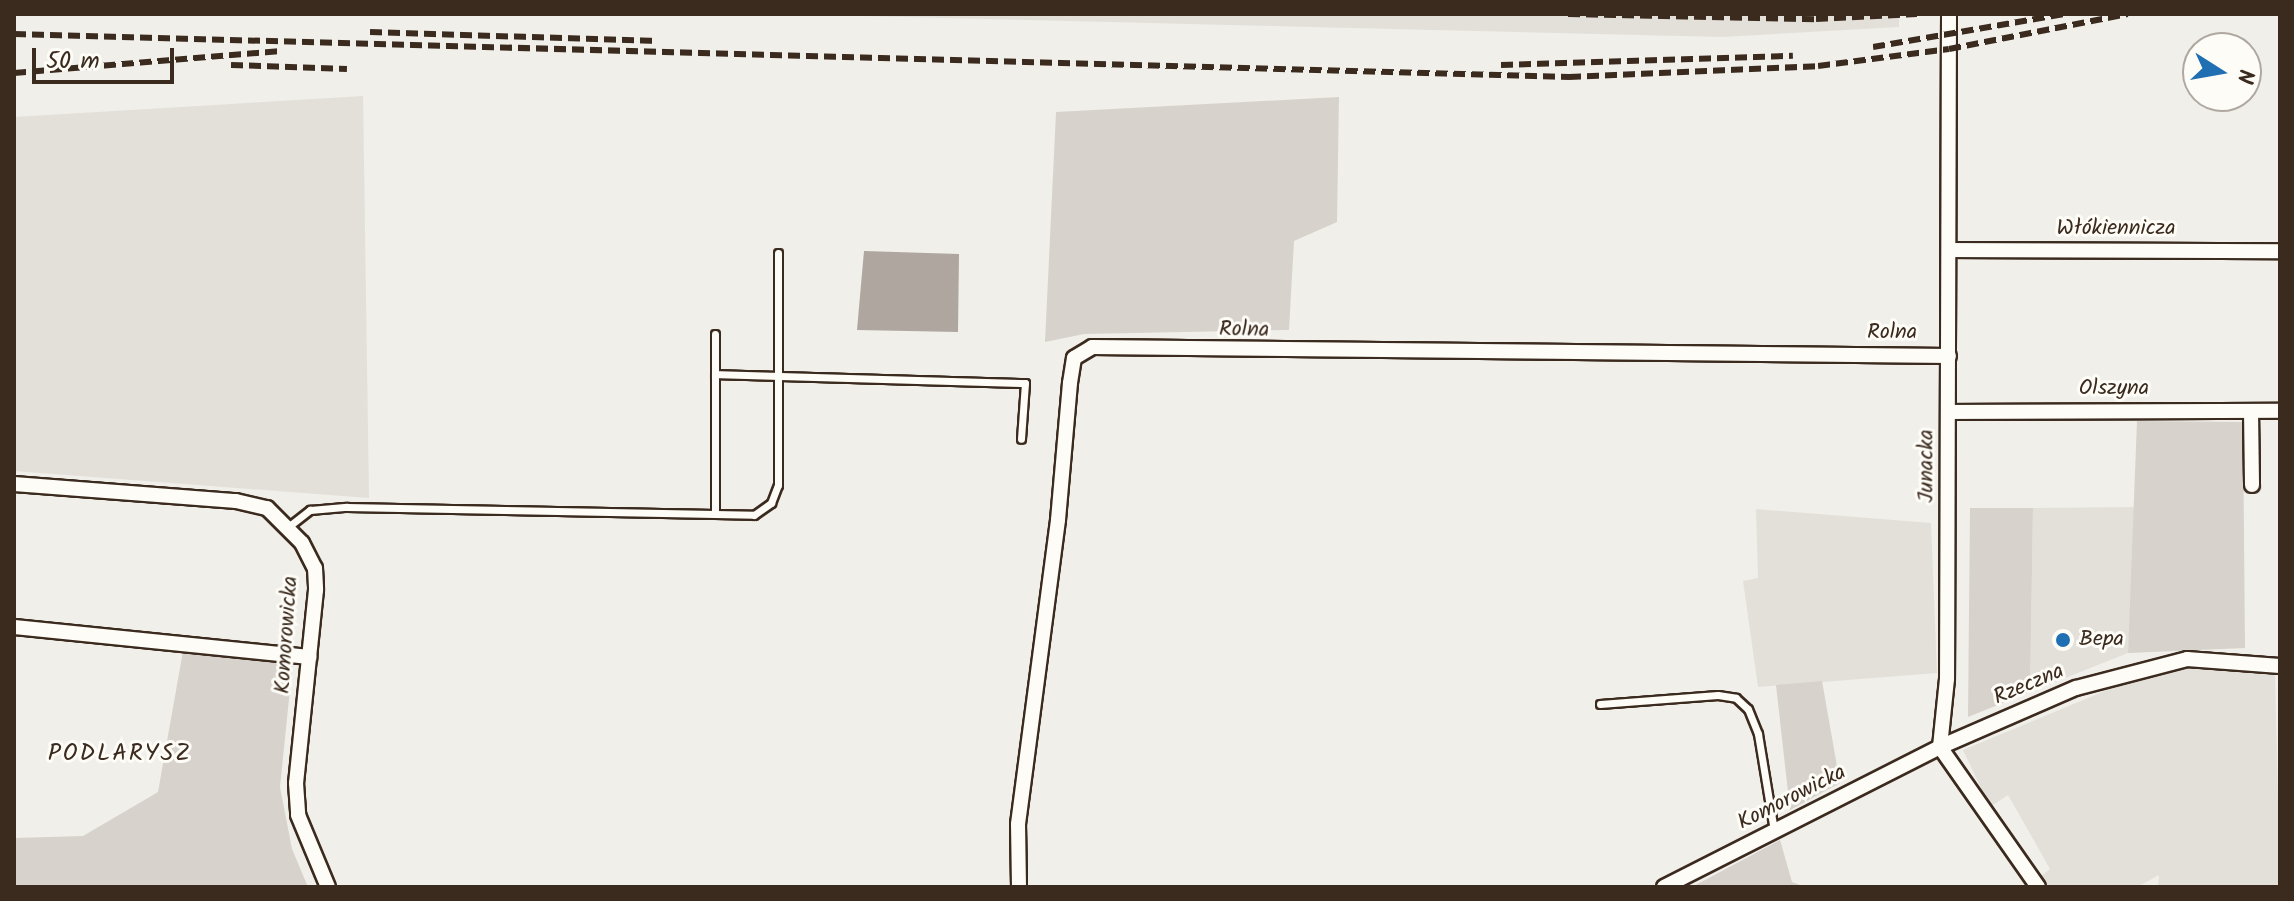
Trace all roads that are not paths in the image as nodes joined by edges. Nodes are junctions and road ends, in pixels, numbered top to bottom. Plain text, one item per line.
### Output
1 (1949, 14) edge
2 (1951, 250) junction
3 (2280, 251) edge
4 (778, 253) dead end
5 (715, 334) dead end
6 (1949, 356) junction
7 (715, 374) junction
8 (778, 374) junction
9 (2251, 411) junction
10 (2280, 411) edge
11 (1949, 412) junction
12 (1021, 439) dead end
13 (14, 484) edge
14 (2252, 485) dead end
15 (715, 513) junction
16 (288, 527) junction
17 (14, 627) edge
18 (309, 657) junction
19 (2280, 666) edge
20 (1600, 704) dead end
21 (1940, 747) junction
22 (1774, 831) junction
23 (328, 887) edge
24 (1019, 887) edge
25 (1664, 887) edge
26 (2038, 887) edge

1 - 2 street, Junacka
2 - 3 street, Włókiennicza
2 - 6 street, Junacka
4 - 8 lane
5 - 7 lane
6 - 11 street, Junacka
6 - 24 street, Rolna
7 - 8 lane
7 - 15 lane
8 - 12 lane
8 - 15 lane
9 - 10 street, Olszyna
9 - 11 street, Olszyna
9 - 14 street
11 - 21 street, Junacka
13 - 16 street, Komorowicka
15 - 16 lane
16 - 18 street, Komorowicka
17 - 18 street
18 - 23 street, Komorowicka
19 - 21 street, Rzeczna
20 - 22 lane
21 - 22 street, Komorowicka
21 - 26 street
22 - 25 street, Komorowicka

